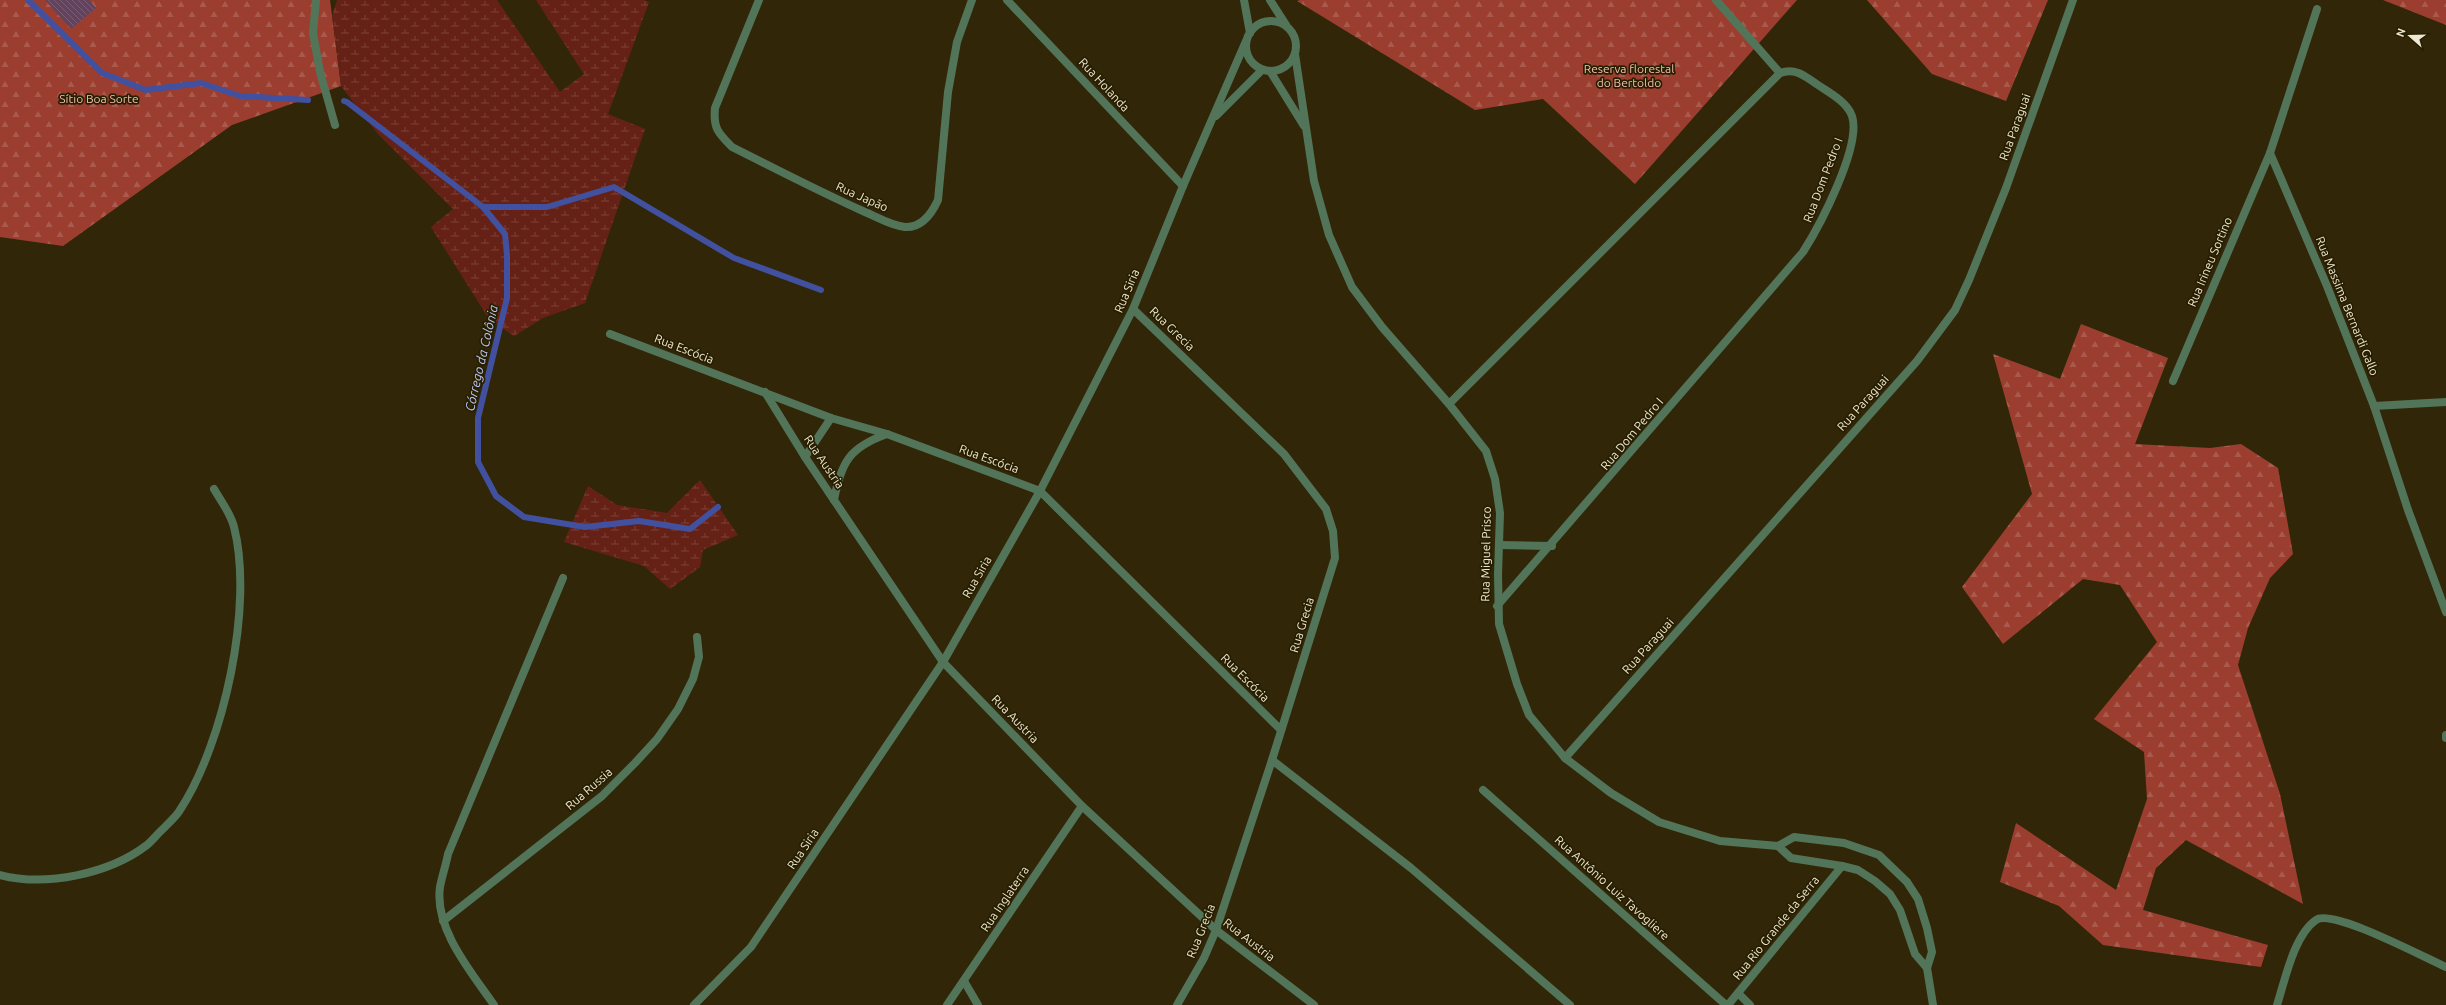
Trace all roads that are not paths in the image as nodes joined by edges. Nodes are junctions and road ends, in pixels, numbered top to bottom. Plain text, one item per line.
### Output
1 (316, 0) edge
2 (759, 0) edge
3 (972, 0) edge
4 (1007, 0) edge
5 (1244, 0) edge
6 (1270, 0) edge
7 (1716, 0) edge
8 (2073, 0) edge
9 (2317, 10) dead end
10 (1286, 26) junction
11 (1250, 33) junction
12 (1246, 41) junction
13 (1295, 54) junction
14 (1266, 71) junction
15 (1780, 73) junction
16 (1212, 119) junction
17 (335, 125) dead end
18 (1305, 129) junction
19 (2270, 153) junction
20 (1183, 186) junction
21 (1133, 309) junction
22 (610, 334) dead end
23 (2173, 381) dead end
24 (765, 392) junction
25 (2446, 402) edge
26 (1449, 404) junction
27 (2374, 406) junction
28 (831, 418) junction
29 (887, 434) junction
30 (805, 457) junction
31 (214, 489) dead end
32 (1040, 491) junction
33 (834, 500) junction
34 (1499, 545) junction
35 (1552, 546) junction
36 (563, 578) dead end
37 (2444, 601) edge
38 (1497, 606) junction
39 (2446, 612) edge
40 (697, 637) dead end
41 (943, 662) junction
42 (1281, 730) junction
43 (1565, 758) junction
44 (1272, 760) junction
45 (1483, 790) dead end
46 (1082, 806) junction
47 (1778, 846) junction
48 (1842, 866) junction
49 (0, 875) edge
50 (443, 921) junction
51 (1216, 930) junction
52 (2446, 967) edge
53 (1927, 968) junction
54 (964, 981) junction
55 (1738, 993) junction
56 (494, 1005) edge
57 (694, 1005) edge
58 (947, 1005) edge
59 (978, 1005) edge
60 (1176, 1005) edge
61 (1314, 1005) edge
62 (1570, 1005) edge
63 (1727, 1005) edge
64 (1750, 1005) edge
65 (1933, 1005) edge
66 (2277, 1005) edge

1 - 17 street
2 - 3 street, Rua Japão
4 - 20 street, Rua Holanda
5 - 11 street
6 - 10 street, Rua Miguel Prisco
7 - 15 street
8 - 43 street, Rua Paraguai
9 - 19 street
10 - 11 street
10 - 13 street, Rua Miguel Prisco
11 - 12 street
12 - 14 street, Rua Miguel Prisco
12 - 16 street, Rua Siria
13 - 14 street
13 - 18 street, Rua Miguel Prisco
14 - 16 street, Rua Siria
14 - 18 street, Rua Miguel Prisco
15 - 26 street
15 - 35 street, Rua Dom Pedro I
16 - 20 street, Rua Siria
18 - 26 street, Rua Miguel Prisco
19 - 23 street, Rua Irineu Sortino
19 - 27 street, Rua Massima Bernardi Gallo
20 - 21 street, Rua Siria
21 - 32 street, Rua Siria
21 - 42 street, Rua Grecia
22 - 24 street, Rua Escócia
24 - 28 street, Rua Escócia
24 - 30 street, Rua Austria
25 - 27 street
26 - 34 street, Rua Miguel Prisco
27 - 37 street, Rua Massima Bernardi Gallo
28 - 29 street, Rua Escócia
28 - 30 street
29 - 32 street, Rua Escócia
29 - 33 street
30 - 33 street, Rua Austria
31 - 49 street
32 - 41 street, Rua Siria
32 - 42 street, Rua Escócia
33 - 41 street, Rua Austria
34 - 35 street
34 - 38 street, Rua Miguel Prisco
35 - 38 street, Rua Dom Pedro I
36 - 50 street
37 - 39 street, Rua Massima Bernardi Gallo
38 - 43 street, Rua Miguel Prisco
40 - 50 street, Rua Russia
41 - 46 street, Rua Austria
41 - 57 street, Rua Siria
42 - 44 street, Rua Grecia
43 - 47 street, Rua Miguel Prisco
44 - 51 street, Rua Grecia
44 - 62 street
45 - 63 street, Rua Antônio Luiz Tavogliere
46 - 51 street, Rua Austria
46 - 54 street, Rua Inglaterra
47 - 48 street
47 - 53 street
48 - 53 street
48 - 55 street, Rua Rio Grande da Serra
50 - 56 street
51 - 60 street, Rua Grecia
51 - 61 street, Rua Austria
52 - 66 street
53 - 65 street
54 - 58 street, Rua Inglaterra
54 - 59 street
55 - 63 street, Rua Rio Grande da Serra
55 - 64 street

